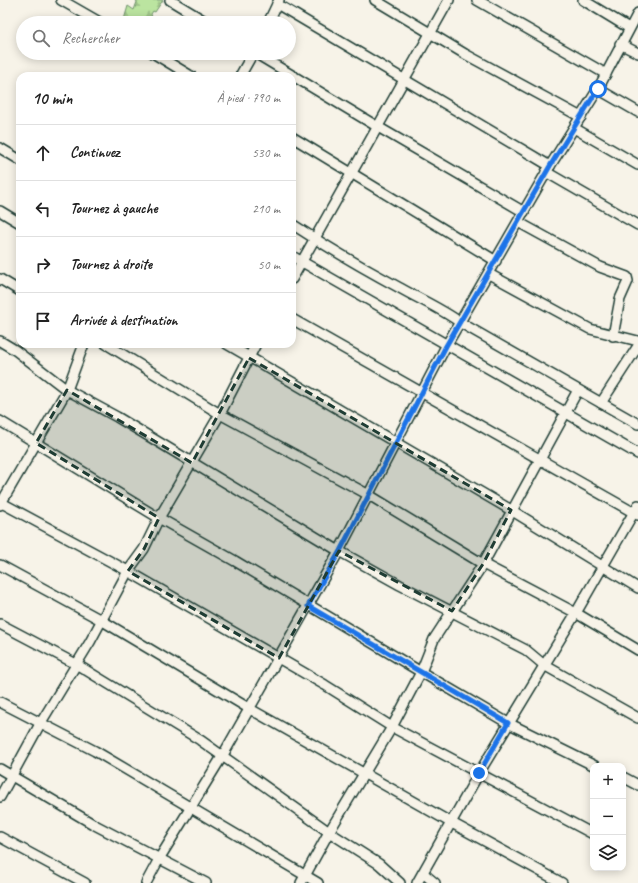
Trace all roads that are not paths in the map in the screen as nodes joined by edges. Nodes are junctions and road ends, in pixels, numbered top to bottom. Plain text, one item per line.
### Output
1 (60, 0) edge
2 (170, 0) edge
3 (375, 0) edge
4 (449, 0) edge
5 (477, 0) edge
6 (583, 0) edge
7 (278, 2) edge
8 (638, 13) edge
9 (89, 16) edge
10 (196, 16) edge
11 (271, 16) edge
12 (629, 28) junction
13 (430, 33) junction
14 (620, 44) junction
15 (638, 53) edge
16 (165, 60) edge
17 (250, 60) edge
18 (266, 60) edge
19 (185, 72) edge
20 (242, 72) edge
21 (286, 72) edge
22 (606, 74) junction
23 (296, 78) edge
24 (404, 79) junction
25 (598, 89) junction
26 (638, 112) edge
27 (581, 117) junction
28 (378, 127) junction
29 (574, 128) junction
30 (296, 139) edge
31 (0, 148) edge
32 (16, 158) edge
33 (638, 165) edge
34 (548, 169) junction
35 (351, 172) junction
36 (0, 211) edge
37 (524, 212) junction
38 (16, 221) edge
39 (518, 222) junction
40 (296, 226) edge
41 (638, 226) edge
42 (316, 239) junction
43 (296, 259) edge
44 (496, 261) junction
45 (301, 262) junction
46 (296, 271) edge
47 (489, 274) junction
48 (0, 279) edge
49 (16, 289) edge
50 (296, 321) edge
51 (461, 323) junction
52 (613, 336) junction
53 (0, 341) edge
54 (638, 341) edge
55 (446, 346) junction
56 (638, 346) edge
57 (83, 348) edge
58 (113, 348) edge
59 (233, 348) edge
60 (254, 348) edge
61 (249, 358) junction
62 (67, 390) junction
63 (578, 390) junction
64 (421, 392) junction
65 (601, 403) junction
66 (564, 412) junction
67 (220, 414) junction
68 (0, 421) edge
69 (638, 424) edge
70 (36, 443) junction
71 (395, 443) junction
72 (638, 454) edge
73 (540, 458) junction
74 (192, 463) junction
75 (368, 495) junction
76 (1, 503) edge
77 (511, 510) junction
78 (636, 511) edge
79 (159, 518) junction
80 (340, 551) junction
81 (483, 564) junction
82 (0, 565) edge
83 (603, 568) junction
84 (128, 570) junction
85 (638, 588) edge
86 (308, 606) junction
87 (452, 612) junction
88 (576, 613) junction
89 (101, 620) junction
90 (0, 624) edge
91 (638, 650) edge
92 (279, 658) junction
93 (76, 664) junction
94 (544, 665) junction
95 (421, 672) junction
96 (0, 702) edge
97 (250, 709) junction
98 (638, 718) edge
99 (508, 723) junction
100 (40, 724) junction
101 (392, 727) junction
102 (223, 755) junction
103 (590, 764) edge
104 (0, 769) edge
105 (364, 772) junction
106 (479, 773) junction
107 (12, 775) junction
108 (626, 779) edge
109 (638, 785) edge
110 (0, 797) edge
111 (190, 809) junction
112 (450, 822) junction
113 (329, 832) junction
114 (590, 832) edge
115 (0, 837) edge
116 (159, 859) junction
117 (423, 873) junction
118 (304, 879) edge
119 (85, 883) edge
120 (146, 883) edge
121 (206, 883) edge
122 (318, 883) edge
123 (400, 883) edge
124 (417, 883) edge
125 (435, 883) edge
126 (562, 883) edge

1 - 9 street
2 - 10 street
3 - 13 street
4 - 13 street
5 - 22 street
6 - 12 street
7 - 11 street
7 - 24 street
8 - 12 street
12 - 14 street
13 - 24 street
13 - 27 street
14 - 15 street
14 - 22 street
16 - 19 street
17 - 20 street
18 - 21 street
22 - 25 street
23 - 28 street
24 - 28 street
24 - 34 street
25 - 26 street
25 - 27 street
27 - 29 street
28 - 35 street
28 - 37 street
29 - 33 street
29 - 34 street
30 - 35 street
31 - 32 street
34 - 37 street
34 - 41 street
35 - 42 street
35 - 44 street
36 - 38 street
37 - 39 street
39 - 44 street
39 - 52 street
40 - 42 street
42 - 45 street
42 - 51 street
43 - 45 street
44 - 47 street
45 - 46 street
45 - 55 street
47 - 51 street
47 - 52 street
48 - 49 street
50 - 64 street
51 - 55 street
51 - 63 street
52 - 54 street
53 - 62 street
55 - 64 street
55 - 66 street
56 - 65 street
57 - 62 street
58 - 67 street
59 - 61 street
60 - 61 street
61 - 67 street
61 - 71 street
62 - 70 street
62 - 74 street
63 - 65 street
63 - 66 street
64 - 71 street
64 - 73 street
65 - 69 street
66 - 72 street
66 - 73 street
67 - 74 street
67 - 75 street
68 - 70 street
70 - 76 street
70 - 79 street
71 - 75 street
71 - 77 street
73 - 77 street
73 - 78 street
74 - 79 street
74 - 80 street
75 - 80 street
75 - 81 street
76 - 84 street
77 - 81 street
77 - 83 street
78 - 83 street
79 - 84 street
79 - 86 street
80 - 86 street
80 - 87 street
81 - 87 street
81 - 88 street
82 - 89 street
83 - 85 street
83 - 88 street
84 - 89 street
84 - 92 street
86 - 92 street
86 - 95 street
87 - 94 street
87 - 95 street
88 - 91 street
88 - 94 street
89 - 93 street
89 - 97 street
90 - 93 street
92 - 97 street
92 - 101 street
93 - 100 street
93 - 102 street
94 - 98 street
94 - 99 street
95 - 99 street
95 - 101 street
96 - 100 street
97 - 102 street
97 - 105 street
99 - 103 street
99 - 106 street
100 - 107 street
100 - 111 street
101 - 105 street
101 - 106 street
102 - 111 street
102 - 113 street
104 - 107 street
105 - 112 street
105 - 113 street
106 - 112 street
106 - 114 street
107 - 110 street
107 - 116 street
108 - 109 street
111 - 116 street
111 - 118 street
112 - 117 street
112 - 126 street
113 - 118 street
113 - 123 street
115 - 119 street
116 - 120 street
116 - 121 street
117 - 124 street
117 - 125 street
118 - 122 street

